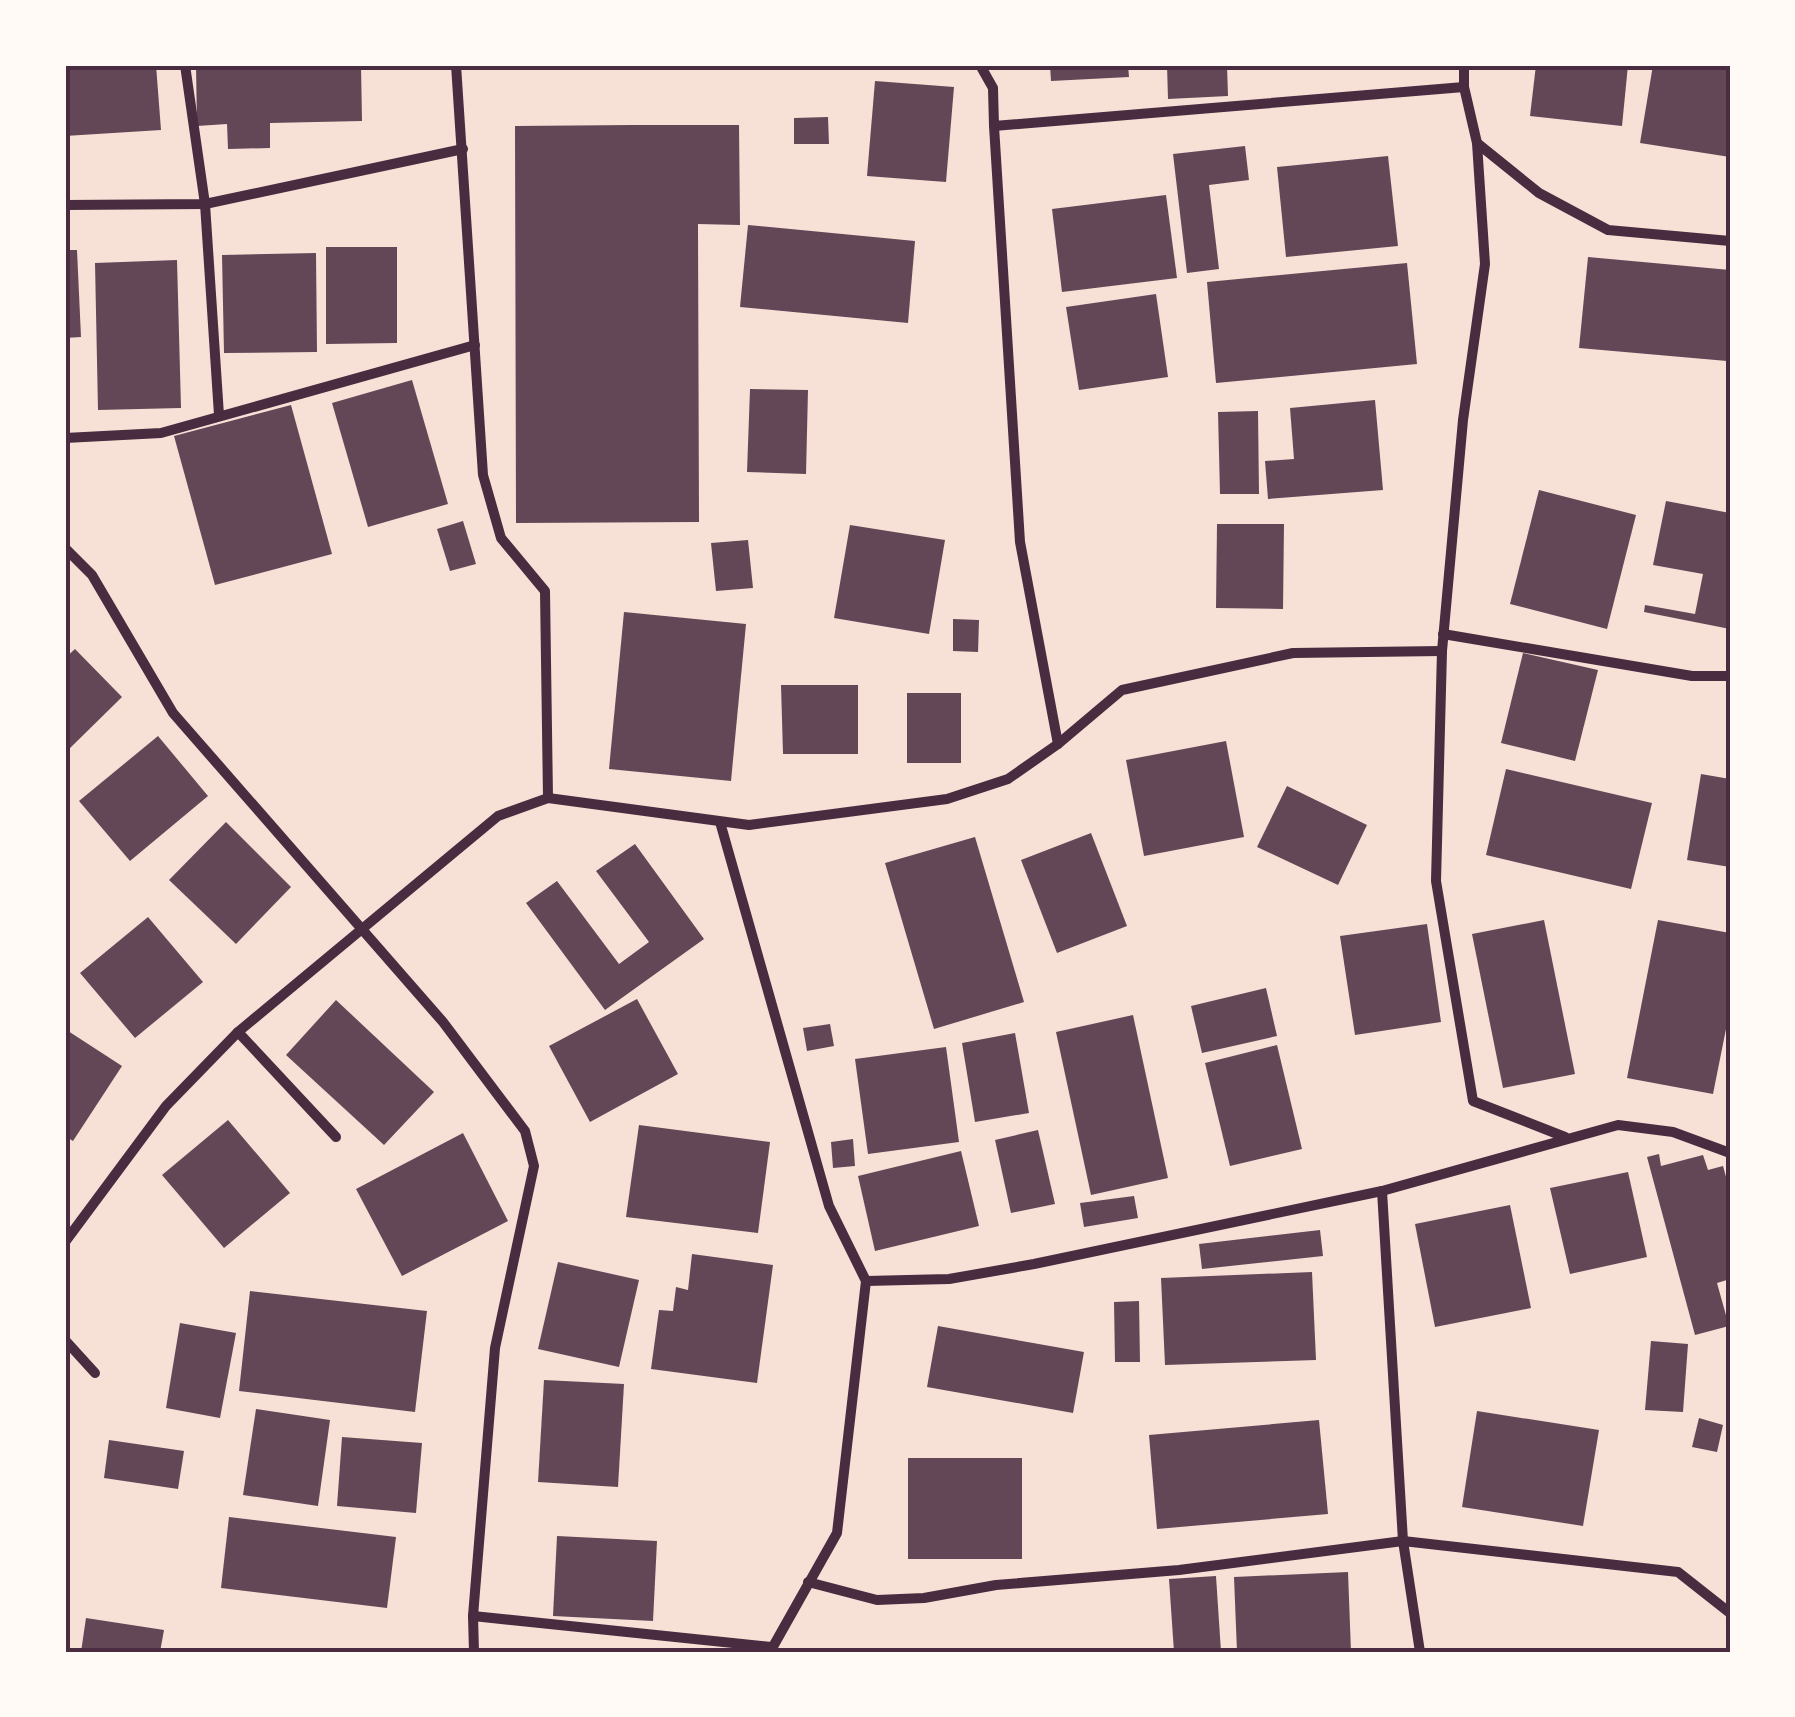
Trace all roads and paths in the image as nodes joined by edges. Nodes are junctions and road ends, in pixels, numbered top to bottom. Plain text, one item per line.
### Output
1 (185, 65) edge
2 (456, 65) edge
3 (980, 65) edge
4 (1464, 65) edge
5 (1464, 87) junction
6 (994, 126) junction
7 (1477, 143) junction
8 (462, 149) junction
9 (205, 204) junction
10 (65, 205) edge
11 (1730, 241) edge
12 (474, 346) junction
13 (219, 415) junction
14 (65, 438) edge
15 (65, 548) edge
16 (1443, 634) junction
17 (1442, 650) junction
18 (1730, 676) edge
19 (1058, 744) junction
20 (548, 798) junction
21 (720, 822) junction
22 (361, 930) junction
23 (238, 1032) junction
24 (336, 1137) dead end
25 (1566, 1137) junction
26 (1730, 1154) edge
27 (1382, 1191) junction
28 (65, 1242) edge
29 (866, 1281) junction
30 (65, 1340) edge
31 (96, 1373) dead end
32 (1403, 1541) junction
33 (808, 1582) junction
34 (1730, 1613) edge
35 (473, 1616) junction
36 (771, 1650) edge
37 (474, 1652) edge
38 (1420, 1652) edge

1 - 9 street
2 - 8 street
3 - 6 street
4 - 5 street
5 - 6 street
5 - 7 street
6 - 19 street
7 - 11 street
7 - 16 street
8 - 9 street
8 - 12 street
9 - 10 street
9 - 13 street
12 - 13 street
12 - 20 street
13 - 14 street
15 - 22 street
16 - 17 street
16 - 18 street
17 - 19 street
17 - 25 street
19 - 21 street
20 - 21 street
20 - 22 street
21 - 29 street
22 - 23 street
22 - 35 street
23 - 24 street
23 - 28 street
25 - 26 street
25 - 27 street
27 - 29 street
27 - 32 street
29 - 33 street
30 - 31 street
32 - 33 street
32 - 34 street
32 - 38 street
33 - 36 street
35 - 36 street
35 - 37 street

